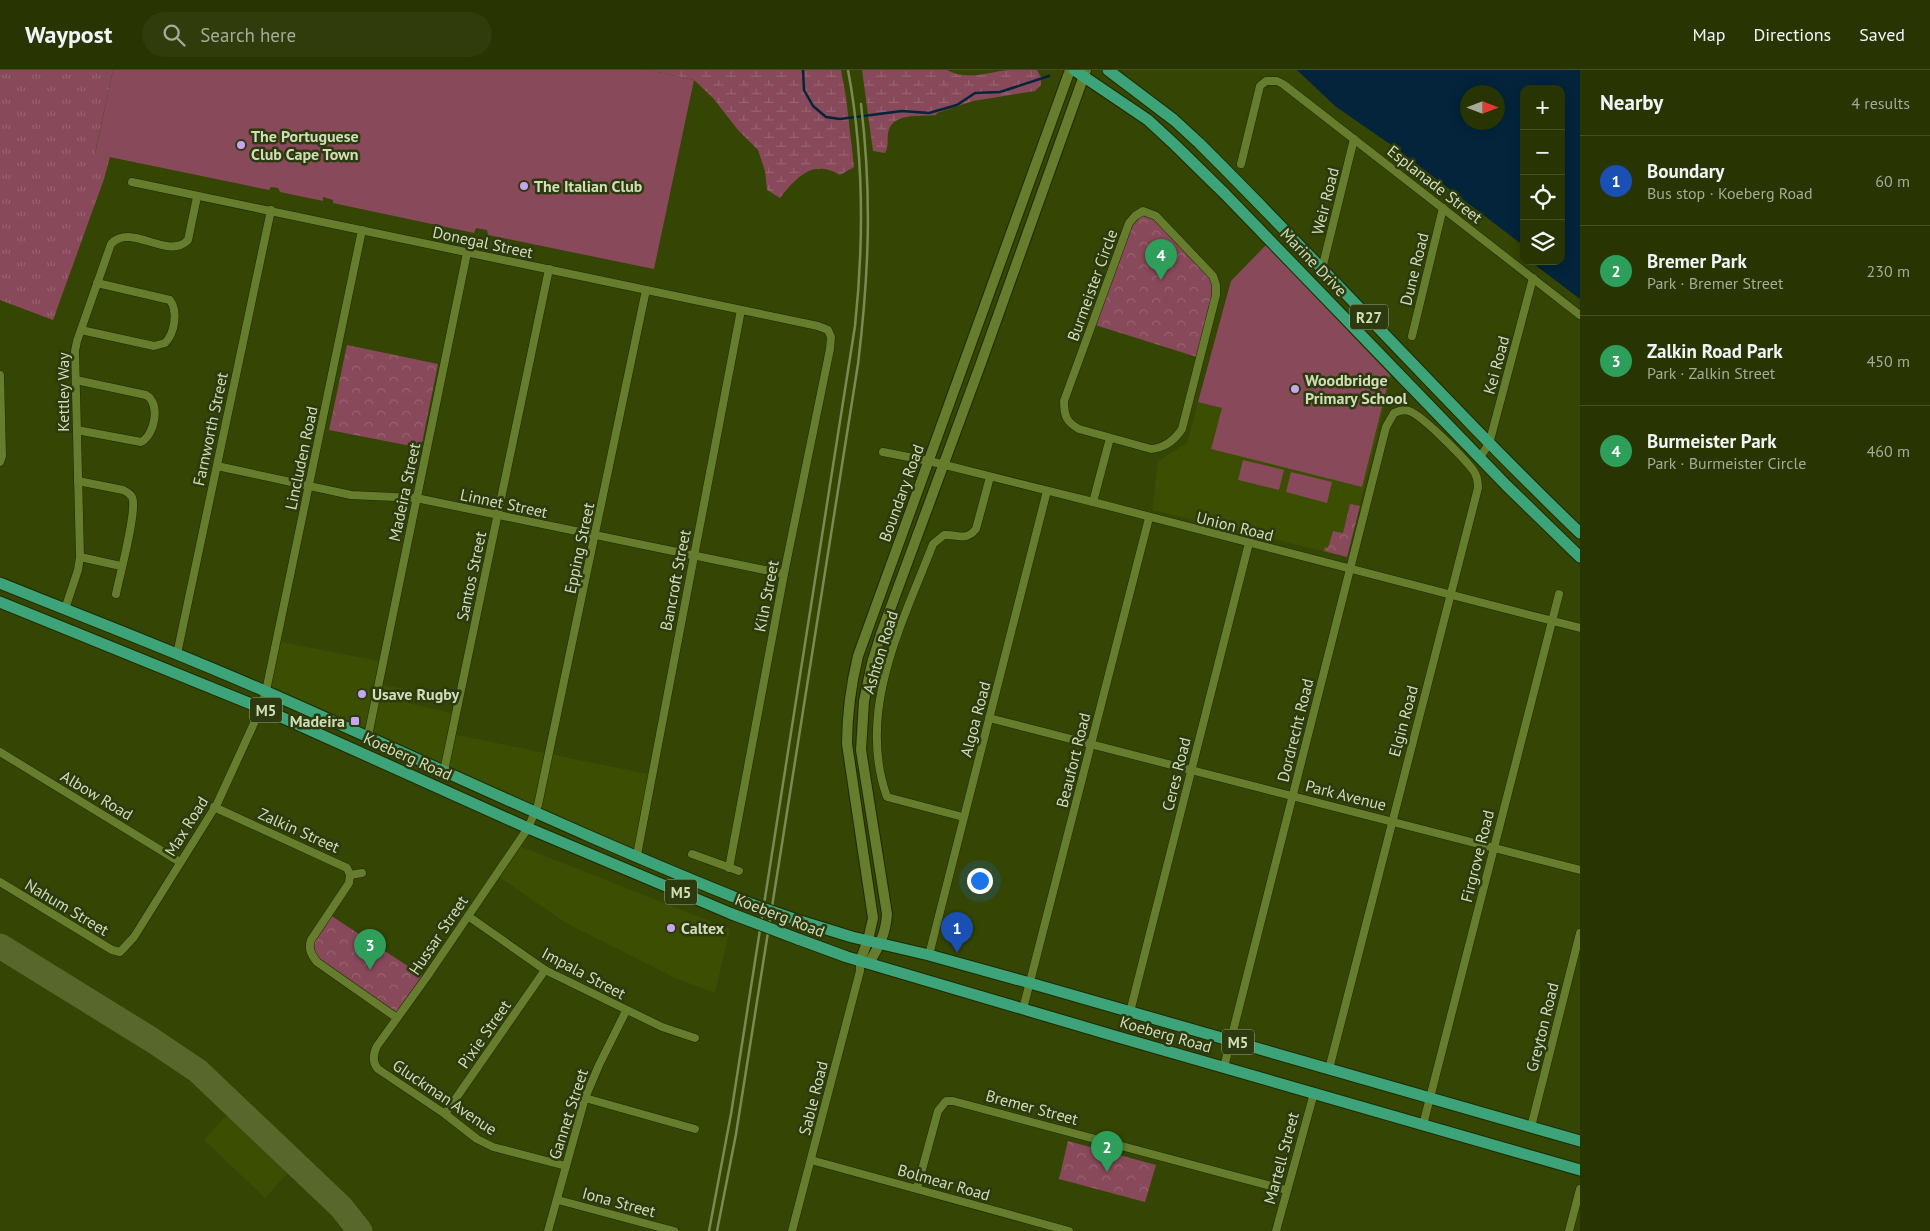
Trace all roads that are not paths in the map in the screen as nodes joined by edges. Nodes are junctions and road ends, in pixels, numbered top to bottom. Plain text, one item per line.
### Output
1 (1070, 70) edge
2 (1074, 70) edge
3 (1108, 70) edge
4 (1085, 73) edge
5 (1354, 139) junction
6 (1241, 164) dead end
7 (132, 182) dead end
8 (197, 197) junction
9 (1443, 208) junction
10 (270, 210) junction
11 (362, 230) junction
12 (467, 253) junction
13 (549, 269) junction
14 (1322, 269) junction
15 (1533, 278) junction
16 (97, 283) junction
17 (646, 290) junction
18 (741, 310) junction
19 (1580, 315) edge
20 (81, 330) junction
21 (828, 330) joint
22 (1412, 336) dead end
23 (0, 375) edge
24 (76, 380) junction
25 (1406, 410) joint
26 (77, 430) junction
27 (1110, 438) junction
28 (1489, 444) junction
29 (883, 452) dead end
30 (1480, 457) junction
31 (929, 461) junction
32 (0, 462) edge
33 (943, 465) junction
34 (217, 466) junction
35 (990, 477) junction
36 (78, 481) junction
37 (309, 486) junction
38 (1047, 491) junction
39 (416, 498) junction
40 (1094, 502) junction
41 (498, 516) junction
42 (1149, 518) junction
43 (1580, 533) edge
44 (595, 536) junction
45 (1249, 543) junction
46 (80, 556) junction
47 (694, 556) junction
48 (1580, 557) edge
49 (121, 566) junction
50 (1351, 569) junction
51 (784, 574) junction
52 (0, 583) edge
53 (116, 594) dead end
54 (1559, 594) dead end
55 (1451, 595) junction
56 (0, 602) edge
57 (65, 609) junction
58 (1551, 621) junction
59 (1580, 628) edge
60 (177, 654) junction
61 (266, 691) junction
62 (261, 708) junction
63 (990, 718) junction
64 (368, 736) junction
65 (1091, 744) junction
66 (0, 752) edge
67 (1191, 770) junction
68 (444, 771) junction
69 (1292, 796) junction
70 (214, 807) junction
71 (535, 812) junction
72 (963, 817) junction
73 (1392, 821) junction
74 (528, 828) junction
75 (1493, 848) junction
76 (692, 854) dead end
77 (637, 855) junction
78 (180, 862) junction
79 (729, 868) junction
80 (1580, 870) edge
81 (739, 871) dead end
82 (362, 873) dead end
83 (350, 876) junction
84 (0, 882) edge
85 (468, 916) junction
86 (1580, 933) edge
87 (868, 940) junction
88 (881, 943) junction
89 (120, 952) joint
90 (930, 954) junction
91 (863, 965) junction
92 (545, 970) junction
93 (1030, 983) junction
94 (1023, 1009) junction
95 (626, 1011) junction
96 (1130, 1012) junction
97 (397, 1018) junction
98 (695, 1038) dead end
99 (1230, 1040) junction
100 (373, 1059) joint
101 (1224, 1067) junction
102 (1329, 1068) junction
103 (1314, 1093) junction
104 (585, 1098) junction
105 (1430, 1098) junction
106 (445, 1114) junction
107 (1423, 1124) junction
108 (1531, 1128) junction
109 (695, 1130) dead end
110 (1580, 1142) edge
111 (811, 1160) junction
112 (566, 1166) junction
113 (1580, 1170) edge
114 (917, 1188) junction
115 (1580, 1189) edge
116 (1286, 1190) junction
117 (558, 1200) junction
118 (1036, 1222) junction
119 (548, 1231) edge
120 (674, 1231) edge
121 (792, 1231) edge
122 (1033, 1231) edge
123 (1069, 1231) edge
124 (1276, 1231) edge
125 (1569, 1231) edge

1 - 31 main road, Boundary Road
2 - 4 main road, Marine Drive / R27
3 - 14 main road, Marine Drive / R27
4 - 30 main road, Marine Drive / R27
4 - 33 main road, Boundary Road
5 - 6 street, Esplanade Street
5 - 9 street, Esplanade Street
5 - 14 street, Weir Road
7 - 8 street, Donegal Street
8 - 10 street, Donegal Street
8 - 16 street, Kettley Way
9 - 15 street, Esplanade Street
9 - 22 street, Dune Road
10 - 11 street, Donegal Street
10 - 34 street, Farnworth Street
11 - 12 street, Donegal Street
11 - 37 street, Lincluden Road
12 - 13 street, Donegal Street
12 - 39 street, Madeira Street
13 - 17 street, Donegal Street
13 - 41 street, Santos Street
14 - 28 main road, Marine Drive / R27
15 - 19 street, Esplanade Street
15 - 28 street, Kei Road
16 - 20 street, Kettley Way
16 - 20 street
17 - 18 street, Donegal Street
17 - 44 street, Epping Street
18 - 21 street, Donegal Street
18 - 47 street, Bancroft Street
20 - 24 street, Kettley Way
21 - 51 street, Kiln Street
23 - 32 street
24 - 26 street, Kettley Way
24 - 26 street
25 - 50 street, Dordrecht Road
25 - 55 street, Elgin Road
26 - 36 street, Kettley Way
27 - 27 street, Burmeister Circle
27 - 40 street
28 - 30 street, Kei Road
28 - 43 main road, Marine Drive / R27
29 - 31 street, Union Road
30 - 48 main road, Marine Drive / R27
31 - 33 street, Union Road
31 - 87 main road, Boundary Road
33 - 35 street, Union Road
33 - 88 main road, Boundary Road
34 - 37 street, Linnet Street
34 - 60 street, Farnworth Street
35 - 38 street, Union Road
35 - 72 street, Ashton Road
36 - 46 street, Kettley Way
36 - 49 street
37 - 39 street, Linnet Street
37 - 61 street, Lincluden Road
38 - 40 street, Union Road
38 - 63 street, Algoa Road
39 - 41 street, Linnet Street
39 - 64 street, Madeira Street
40 - 42 street, Union Road
41 - 44 street, Linnet Street
41 - 68 street, Santos Street
42 - 45 street, Union Road
42 - 65 street, Beaufort Road
44 - 47 street, Linnet Street
44 - 71 street, Epping Street
45 - 50 street, Union Road
45 - 67 street, Ceres Road
46 - 49 street
46 - 57 street, Kettley Way
47 - 51 street, Linnet Street
47 - 77 street, Bancroft Street
49 - 53 street
50 - 55 street, Union Road
50 - 69 street, Dordrecht Road
51 - 79 street, Kiln Street
52 - 57 main road, Koeberg Road / M5
54 - 58 street, Firgrove Road
55 - 58 street, Union Road
55 - 73 street, Elgin Road
56 - 62 main road, Koeberg Road / M5
57 - 60 main road, Koeberg Road / M5
58 - 59 street, Union Road
58 - 75 street, Firgrove Road
60 - 61 main road, Koeberg Road / M5
61 - 62 street, Lincluden Road
61 - 64 main road, Koeberg Road / M5
62 - 70 street, Max Road
62 - 74 main road, Koeberg Road / M5
63 - 65 street, Park Avenue
63 - 72 street, Algoa Road
64 - 68 main road, Koeberg Road / M5
65 - 67 street, Park Avenue
65 - 93 street, Beaufort Road
66 - 78 street, Albow Road
67 - 69 street, Park Avenue
67 - 96 street, Ceres Road
68 - 71 main road, Koeberg Road / M5
69 - 73 street, Park Avenue
69 - 99 street, Dordrecht Road
70 - 78 street, Max Road
70 - 83 street, Zalkin Street
71 - 74 street, Epping Street
71 - 77 main road, Koeberg Road / M5
72 - 90 street, Algoa Road
73 - 75 street, Park Avenue
73 - 102 street, Elgin Road
74 - 85 street, Hussar Street
74 - 91 main road, Koeberg Road / M5, bridge
75 - 80 street, Park Avenue
75 - 105 street, Firgrove Road
76 - 79 street
77 - 87 main road, Koeberg Road / M5, bridge
78 - 89 street, Max Road
79 - 81 street
82 - 83 street
83 - 97 street
84 - 89 street, Nahum Street
85 - 92 street, Impala Street
85 - 97 street, Hussar Street
86 - 108 street, Greyton Road
87 - 88 main road, Koeberg Road / M5
87 - 91 main road, Boundary Road
88 - 90 main road, Koeberg Road / M5
88 - 91 main road, Boundary Road
90 - 93 main road, Koeberg Road / M5
91 - 94 main road, Koeberg Road / M5
91 - 111 street, Sable Road
92 - 95 street, Impala Street
92 - 106 street, Pixie Street
93 - 94 street, Beaufort Road
93 - 96 main road, Koeberg Road / M5
94 - 101 main road, Koeberg Road / M5
95 - 98 street, Impala Street
95 - 104 street, Gannet Street
96 - 99 main road, Koeberg Road / M5
97 - 100 street, Hussar Street
99 - 101 street, Dordrecht Road
99 - 102 main road, Koeberg Road / M5
100 - 106 street, Gluckman Avenue
101 - 103 main road, Koeberg Road / M5
102 - 105 main road, Koeberg Road / M5
103 - 107 main road, Koeberg Road / M5
103 - 116 street, Martell Street
104 - 109 street
104 - 112 street, Gannet Street
105 - 107 street, Firgrove Road
105 - 108 main road, Koeberg Road / M5
106 - 112 street, Gluckman Avenue
107 - 113 main road, Koeberg Road / M5
108 - 110 main road, Koeberg Road / M5
111 - 114 street, Bolmear Road
111 - 121 street, Sable Road
112 - 117 street, Gannet Street
114 - 116 street, Bremer Street
114 - 118 street, Bolmear Road
115 - 125 street
116 - 124 street, Martell Street
117 - 119 street, Gannet Street
117 - 120 street, Iona Street
118 - 122 street
118 - 123 street, Bolmear Road

